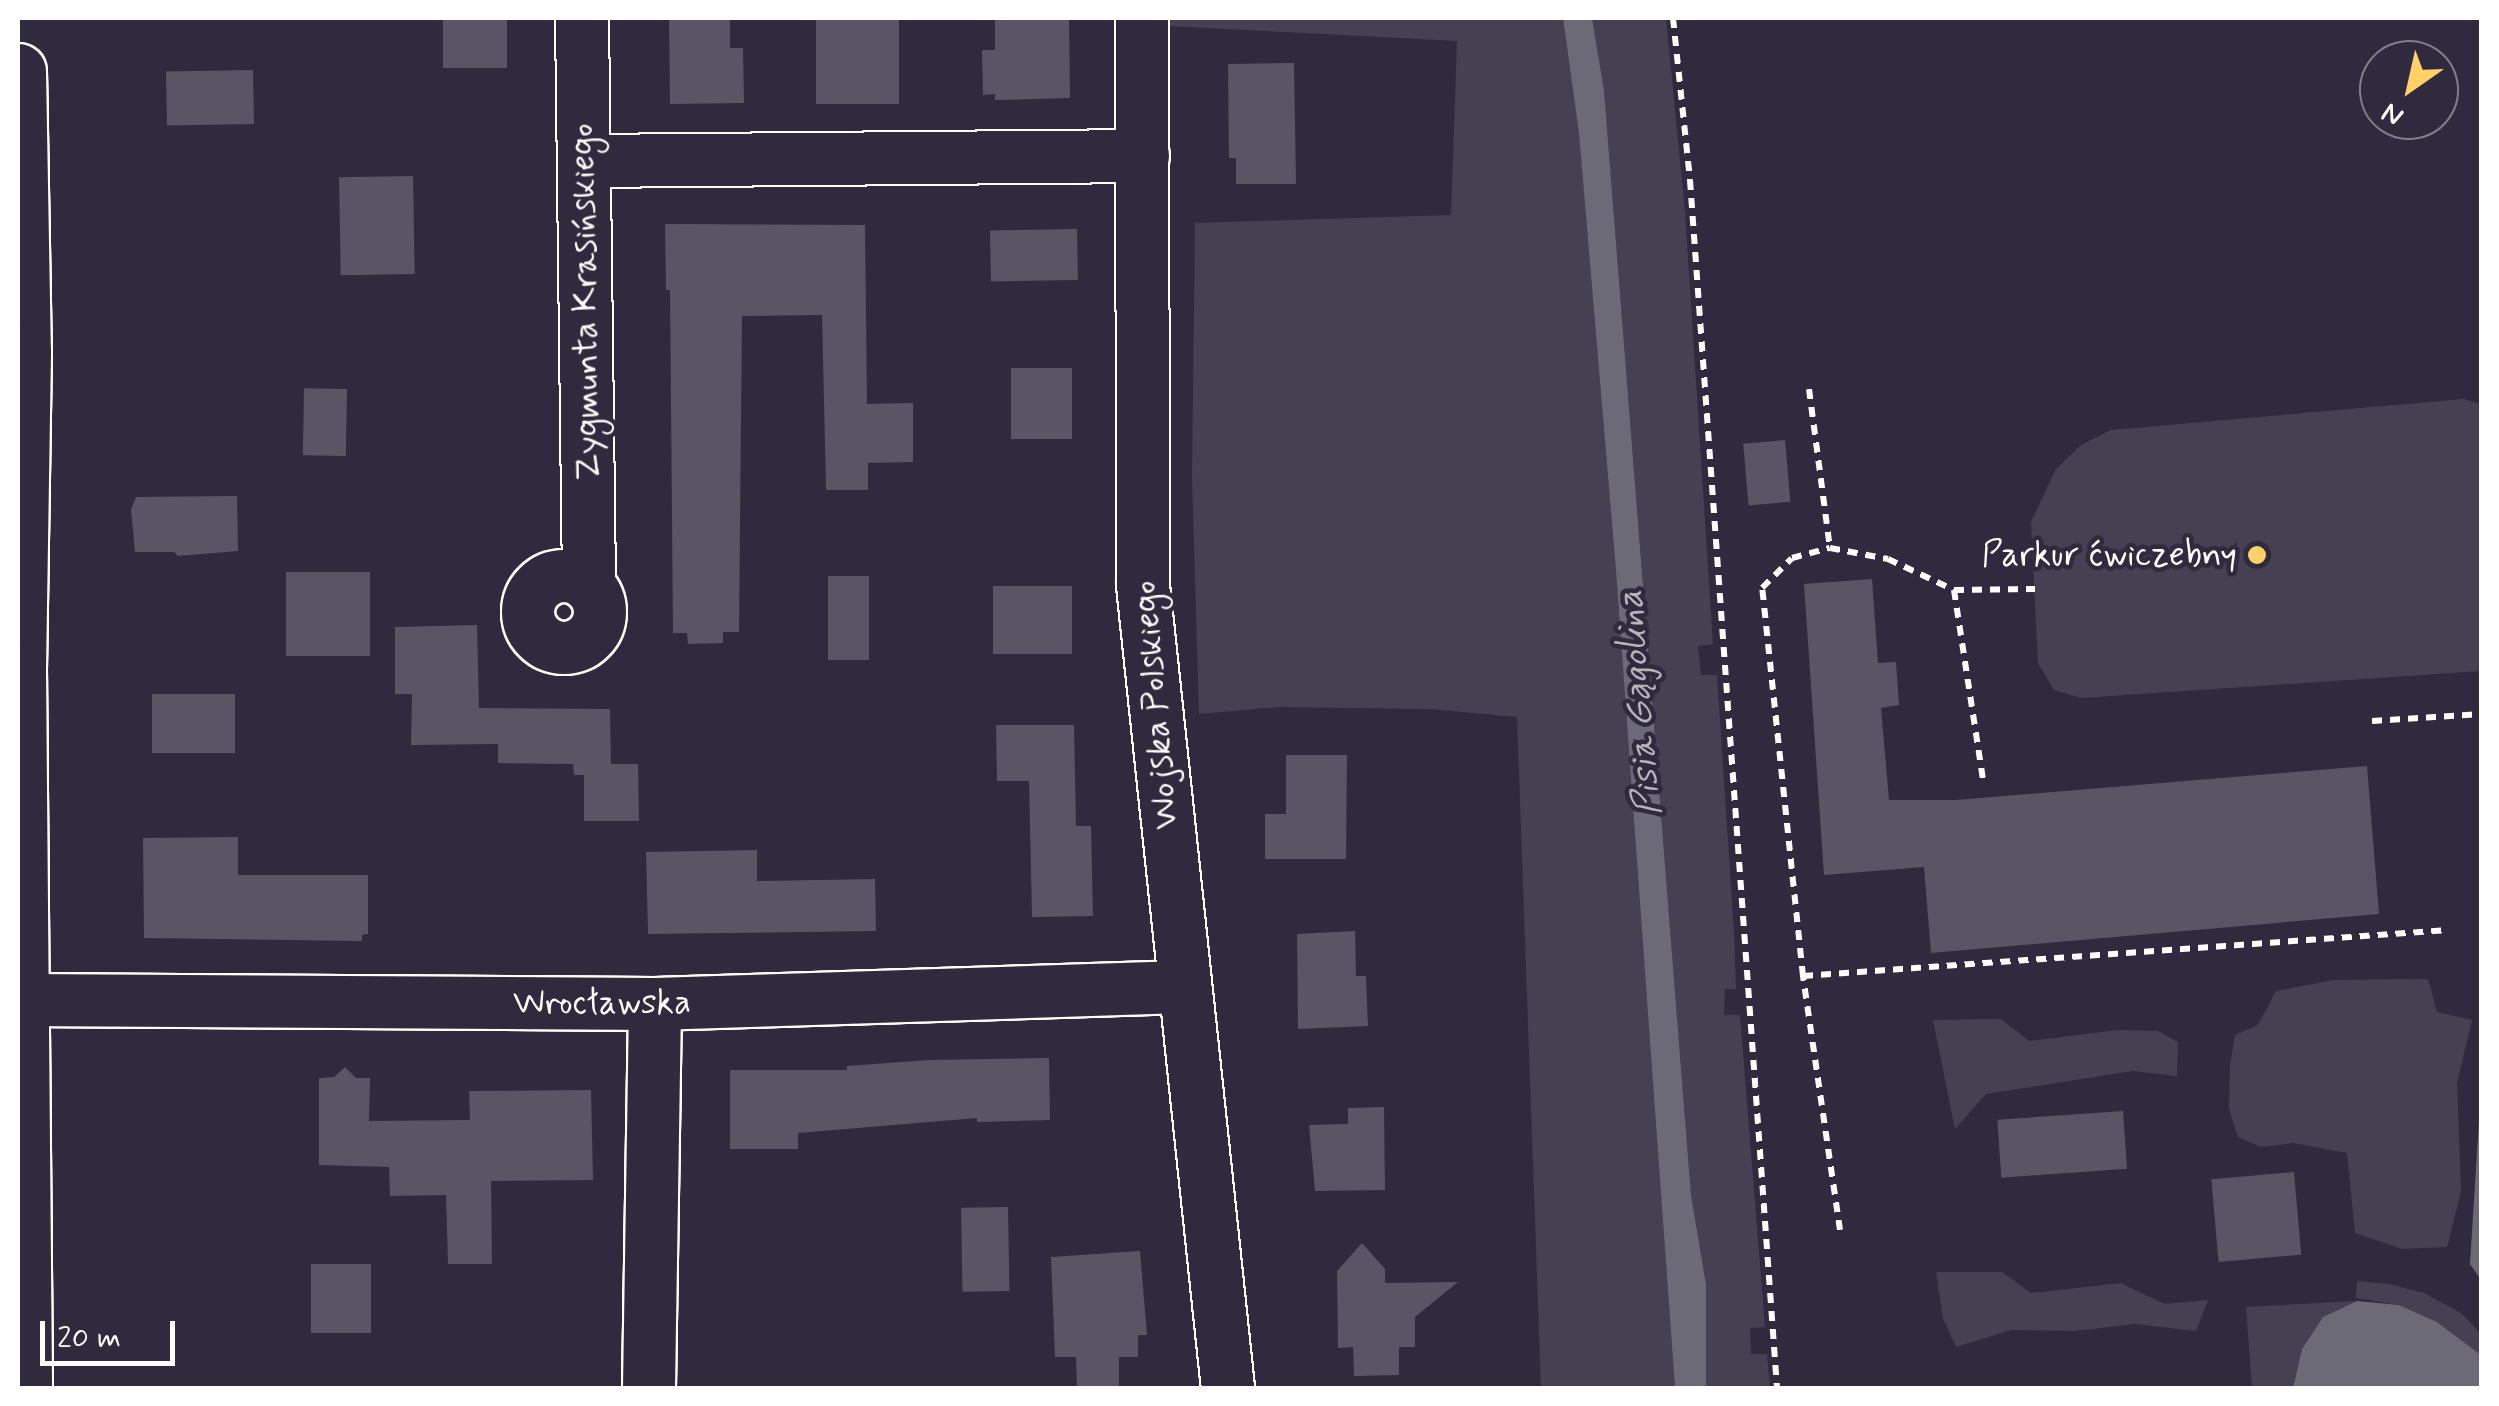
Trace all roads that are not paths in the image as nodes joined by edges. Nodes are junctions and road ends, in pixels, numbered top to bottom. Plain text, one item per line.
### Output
1 (582, 18) edge
2 (1142, 18) edge
3 (18, 71) edge
4 (1142, 156) junction
5 (585, 161) junction
6 (589, 586) dead end
7 (1184, 987) junction
8 (21, 1000) junction
9 (655, 1004) junction
10 (21, 1135) edge
11 (24, 1388) edge
12 (650, 1388) edge
13 (1228, 1388) edge

1 - 5 street, Zygmunta Krasińskiego
2 - 4 street, Wojska Polskiego
3 - 8 street
4 - 5 street
4 - 7 street, Wojska Polskiego
5 - 6 street, Zygmunta Krasińskiego
7 - 9 street, Wrocławska
7 - 13 street, Wojska Polskiego
8 - 9 street, Wrocławska
8 - 10 street
9 - 12 street
10 - 11 street

